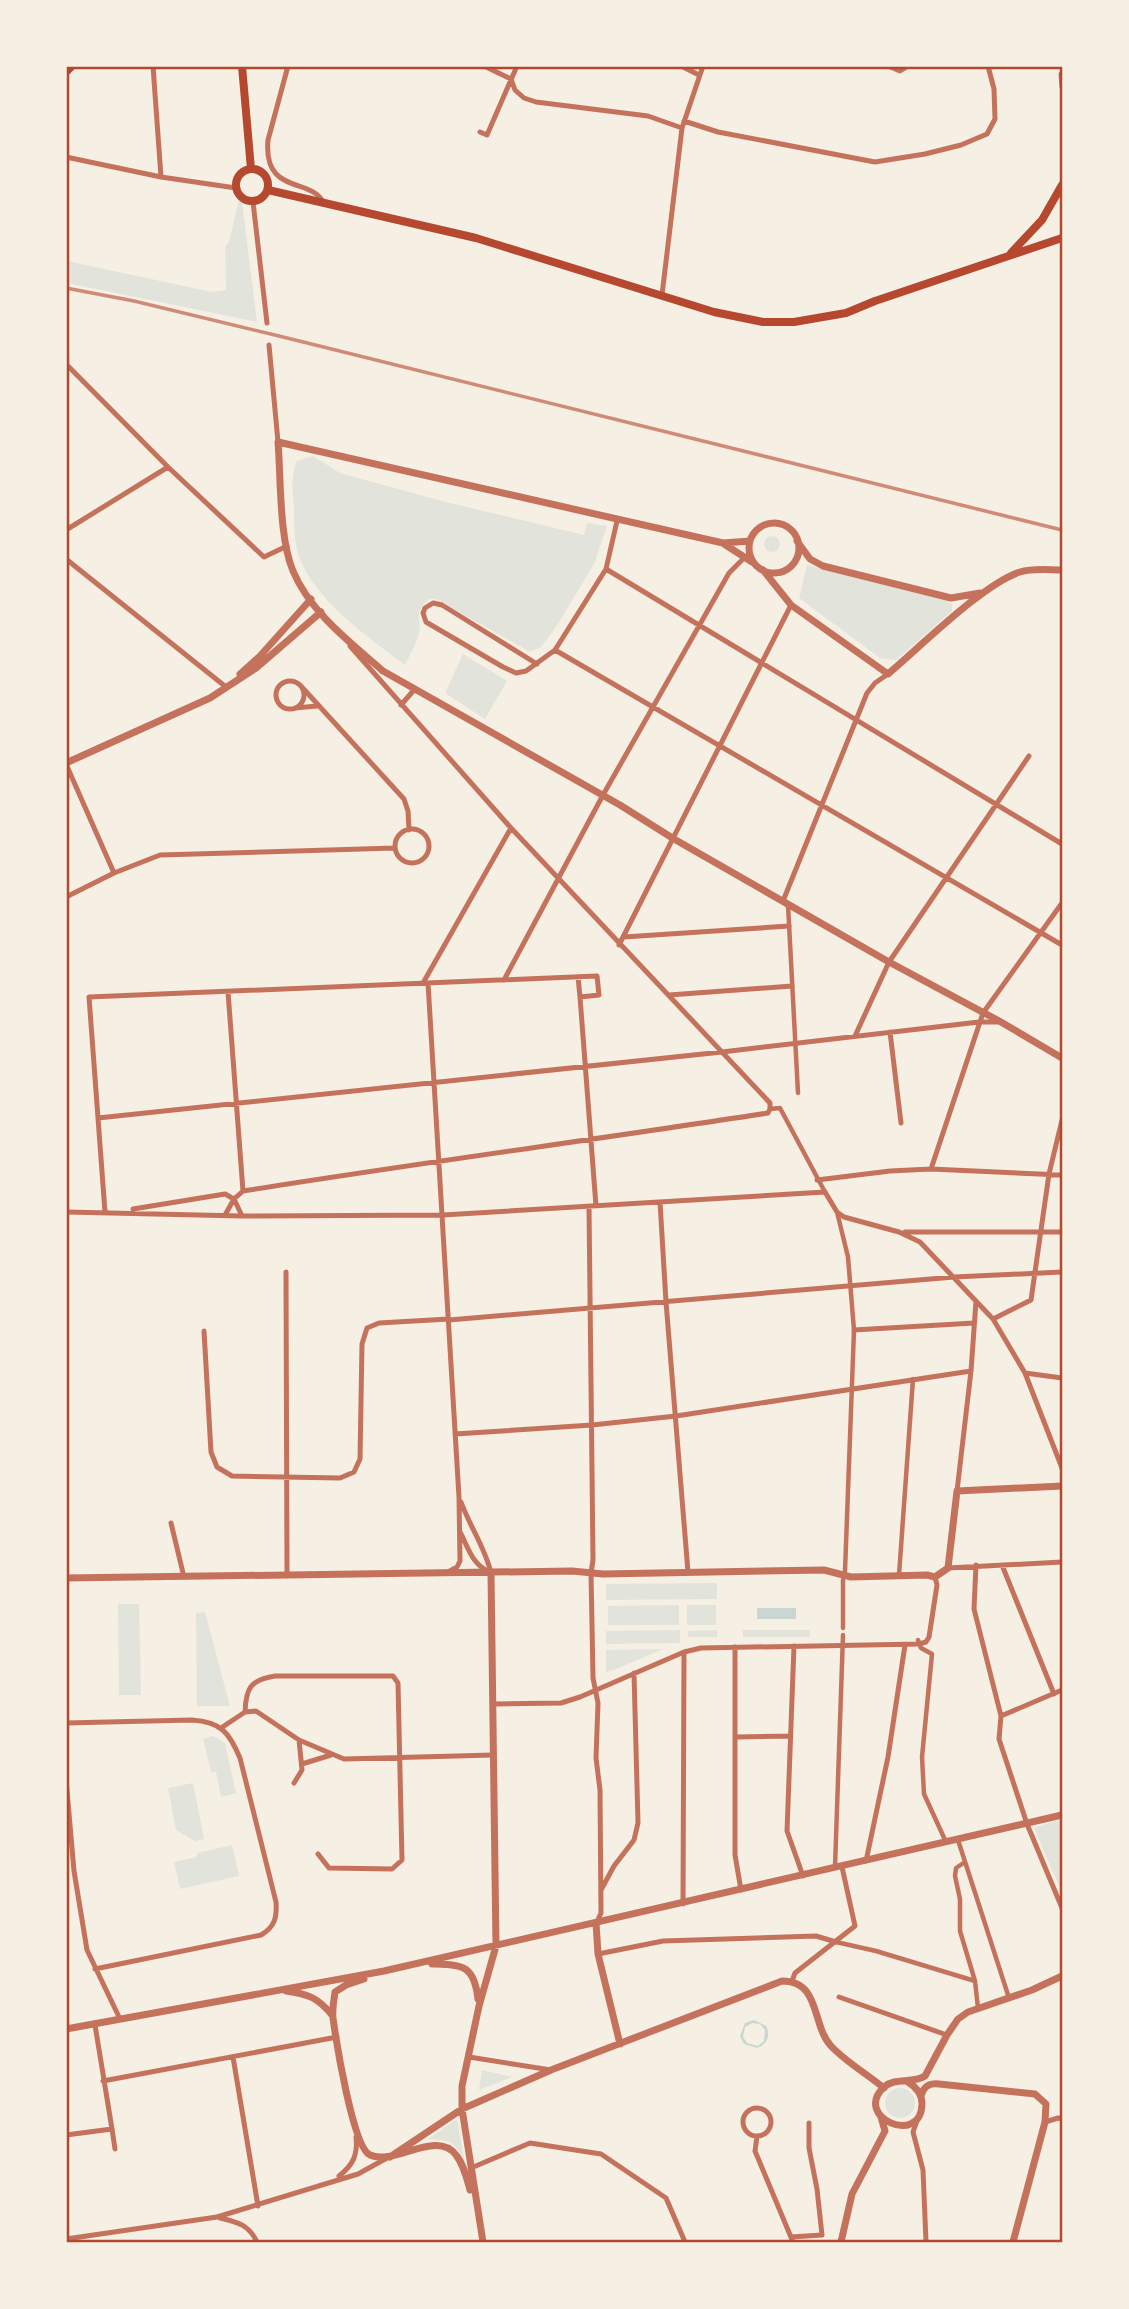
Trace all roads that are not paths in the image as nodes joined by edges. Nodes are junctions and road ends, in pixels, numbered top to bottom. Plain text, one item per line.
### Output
1 (72, 66) edge
2 (153, 66) edge
3 (242, 66) edge
4 (288, 66) edge
5 (350, 66) edge
6 (374, 66) edge
7 (484, 66) edge
8 (517, 66) edge
9 (681, 66) edge
10 (703, 66) edge
11 (888, 66) edge
12 (908, 66) edge
13 (988, 66) edge
14 (66, 72) edge
15 (1061, 73) edge
16 (699, 75) junction
17 (511, 79) junction
18 (1062, 87) edge
19 (683, 125) junction
20 (480, 132) dead end
21 (66, 157) edge
22 (251, 169) junction
23 (161, 177) junction
24 (1062, 185) edge
25 (236, 188) junction
26 (268, 190) junction
27 (253, 202) junction
28 (323, 202) junction
29 (1062, 238) edge
30 (1006, 258) junction
31 (662, 295) junction
32 (267, 323) dead end
33 (269, 345) dead end
34 (66, 364) edge
35 (278, 442) junction
36 (168, 467) junction
37 (617, 521) junction
38 (66, 530) edge
39 (750, 541) junction
40 (797, 541) junction
41 (723, 543) junction
42 (286, 546) junction
43 (744, 558) junction
44 (66, 559) edge
45 (755, 564) junction
46 (607, 569) junction
47 (763, 570) junction
48 (1062, 570) edge
49 (993, 587) junction
50 (951, 597) junction
51 (311, 599) junction
52 (792, 605) junction
53 (321, 612) junction
54 (952, 619) junction
55 (700, 625) junction
56 (555, 650) junction
57 (762, 662) junction
58 (537, 664) junction
59 (888, 674) junction
60 (300, 685) junction
61 (226, 687) junction
62 (414, 690) junction
63 (401, 705) junction
64 (317, 706) junction
65 (654, 706) junction
66 (293, 708) junction
67 (856, 719) junction
68 (722, 746) junction
69 (1029, 756) dead end
70 (66, 763) edge
71 (603, 795) junction
72 (822, 805) junction
73 (995, 805) junction
74 (511, 828) junction
75 (409, 830) junction
76 (674, 839) junction
77 (1062, 844) edge
78 (395, 848) junction
79 (114, 873) junction
80 (559, 878) junction
81 (948, 878) junction
82 (66, 897) edge
83 (786, 903) junction
84 (1062, 903) edge
85 (789, 926) junction
86 (1042, 934) junction
87 (624, 937) junction
88 (619, 945) junction
89 (1062, 945) edge
90 (888, 962) junction
91 (579, 977) junction
92 (504, 980) junction
93 (425, 983) junction
94 (792, 986) junction
95 (228, 992) junction
96 (669, 995) junction
97 (580, 997) junction
98 (983, 1013) junction
99 (979, 1022) junction
100 (1001, 1022) junction
101 (890, 1032) junction
102 (855, 1036) junction
103 (796, 1042) junction
104 (722, 1052) junction
105 (1062, 1058) edge
106 (585, 1067) junction
107 (434, 1083) junction
108 (798, 1093) dead end
109 (237, 1104) junction
110 (770, 1109) junction
111 (98, 1118) junction
112 (1062, 1120) edge
113 (901, 1123) dead end
114 (591, 1140) junction
115 (439, 1160) junction
116 (931, 1169) junction
117 (1049, 1174) junction
118 (1062, 1175) edge
119 (817, 1180) junction
120 (243, 1191) junction
121 (825, 1192) junction
122 (234, 1199) junction
123 (660, 1202) junction
124 (592, 1206) junction
125 (66, 1212) edge
126 (105, 1212) junction
127 (120, 1212) junction
128 (837, 1212) junction
129 (225, 1215) junction
130 (443, 1215) junction
131 (242, 1216) junction
132 (1040, 1231) junction
133 (900, 1232) junction
134 (1062, 1232) edge
135 (286, 1272) dead end
136 (1062, 1272) edge
137 (1034, 1273) junction
138 (954, 1277) junction
139 (850, 1287) junction
140 (976, 1301) junction
141 (666, 1302) junction
142 (591, 1308) junction
143 (993, 1319) junction
144 (449, 1320) junction
145 (974, 1322) junction
146 (854, 1330) junction
147 (204, 1331) dead end
148 (971, 1371) junction
149 (1025, 1373) junction
150 (1062, 1378) edge
151 (913, 1379) junction
152 (853, 1388) junction
153 (676, 1416) junction
154 (592, 1425) junction
155 (455, 1434) junction
156 (1062, 1468) edge
157 (287, 1477) junction
158 (1062, 1486) edge
159 (957, 1491) junction
160 (459, 1497) junction
161 (172, 1523) dead end
162 (459, 1530) junction
163 (1062, 1564) edge
164 (976, 1565) junction
165 (1002, 1565) junction
166 (948, 1568) junction
167 (845, 1571) dead end
168 (688, 1572) junction
169 (446, 1573) junction
170 (491, 1573) junction
171 (591, 1573) junction
172 (286, 1576) junction
173 (899, 1576) junction
174 (184, 1577) junction
175 (935, 1577) junction
176 (66, 1578) edge
177 (843, 1580) dead end
178 (843, 1628) dead end
179 (843, 1635) dead end
180 (921, 1642) junction
181 (843, 1645) junction
182 (905, 1645) junction
183 (794, 1646) junction
184 (735, 1647) junction
185 (684, 1652) junction
186 (634, 1673) junction
187 (595, 1689) junction
188 (1062, 1690) edge
189 (1054, 1694) junction
190 (493, 1704) junction
191 (246, 1712) junction
192 (1001, 1716) junction
193 (66, 1723) edge
194 (221, 1728) junction
195 (791, 1736) junction
196 (736, 1737) junction
197 (299, 1740) junction
198 (331, 1755) junction
199 (493, 1755) junction
200 (400, 1758) junction
201 (302, 1764) junction
202 (66, 1779) edge
203 (294, 1783) dead end
204 (1062, 1815) edge
205 (1027, 1824) junction
206 (958, 1840) junction
207 (946, 1842) junction
208 (318, 1854) dead end
209 (866, 1861) junction
210 (965, 1862) junction
211 (839, 1868) junction
212 (803, 1876) junction
213 (741, 1890) junction
214 (600, 1892) junction
215 (683, 1904) junction
216 (1062, 1908) edge
217 (596, 1923) junction
218 (836, 1942) junction
219 (496, 1946) junction
220 (598, 1954) junction
221 (421, 1963) junction
222 (95, 1969) junction
223 (384, 1971) junction
224 (1062, 1976) edge
225 (792, 1981) junction
226 (975, 1981) junction
227 (258, 1993) junction
228 (839, 1997) dead end
229 (1009, 1998) junction
230 (479, 2006) junction
231 (978, 2008) junction
232 (332, 2016) junction
233 (120, 2020) junction
234 (95, 2025) junction
235 (66, 2029) edge
236 (947, 2035) junction
237 (337, 2037) junction
238 (620, 2044) junction
239 (233, 2057) junction
240 (469, 2057) junction
241 (551, 2070) junction
242 (103, 2081) junction
243 (908, 2082) junction
244 (884, 2088) junction
245 (921, 2096) junction
246 (462, 2109) junction
247 (919, 2114) junction
248 (881, 2116) junction
249 (1062, 2119) edge
250 (1045, 2122) junction
251 (808, 2123) dead end
252 (354, 2128) junction
253 (112, 2129) junction
254 (66, 2135) edge
255 (757, 2136) junction
256 (115, 2149) dead end
257 (390, 2157) junction
258 (471, 2168) junction
259 (337, 2179) junction
260 (475, 2204) junction
261 (258, 2206) junction
262 (217, 2217) junction
263 (66, 2239) edge
264 (792, 2240) edge
265 (257, 2242) edge
266 (483, 2242) edge
267 (685, 2242) edge
268 (841, 2242) edge
269 (926, 2242) edge
270 (1013, 2242) edge

1 - 14 main road
2 - 23 street
3 - 22 main road
4 - 28 street
5 - 6 street
7 - 17 street
8 - 17 street
9 - 16 street
10 - 16 street
11 - 12 street
13 - 19 street
15 - 18 street
16 - 19 street
17 - 19 street
17 - 20 street
19 - 31 street
21 - 23 street
22 - 25 main road
22 - 26 main road
23 - 25 street
24 - 30 main road
25 - 27 main road
26 - 27 main road
26 - 28 main road
27 - 32 street
28 - 31 main road
29 - 30 main road
30 - 31 main road
33 - 35 street
34 - 36 street
35 - 37 street
35 - 42 street
36 - 38 street
36 - 42 street
37 - 41 street
37 - 46 street
39 - 40 street
39 - 41 street
39 - 45 street
40 - 47 street
40 - 50 street
41 - 43 street
42 - 51 street
43 - 45 street
43 - 55 street
44 - 61 street
45 - 47 street
46 - 55 street
46 - 56 street
47 - 52 street
48 - 49 street
49 - 50 street
49 - 54 street
50 - 54 street
51 - 53 street
51 - 61 street
52 - 57 street
52 - 59 street
53 - 61 street
53 - 62 street
53 - 63 street
54 - 59 street
55 - 57 street
55 - 65 street
56 - 58 street
56 - 65 street
57 - 67 street
57 - 68 street
58 - 58 street
59 - 67 street
60 - 64 street
60 - 66 street
60 - 66 street
61 - 70 street
62 - 63 street
62 - 71 street
63 - 74 street
64 - 66 street
64 - 75 street
65 - 68 street
65 - 71 street
67 - 72 street
67 - 73 street
68 - 72 street
68 - 76 street
69 - 73 street
70 - 79 street
71 - 76 street
71 - 80 street
72 - 81 street
72 - 83 street
73 - 77 street
73 - 81 street
74 - 80 street
74 - 93 street
75 - 78 street
75 - 78 street
76 - 83 street
76 - 87 street
78 - 79 street
79 - 82 street
80 - 88 street
80 - 92 street
81 - 86 street
81 - 90 street
83 - 85 street
83 - 90 street
84 - 86 street
85 - 87 street
85 - 94 street
86 - 89 street
86 - 98 street
87 - 88 street
88 - 96 street
90 - 98 street
90 - 102 street
91 - 92 street
91 - 97 street
91 - 97 street
92 - 93 street
93 - 95 street
93 - 107 street
94 - 96 street
94 - 103 street
95 - 109 street
95 - 111 street
96 - 104 street
97 - 106 street
98 - 99 street
98 - 100 street
99 - 100 street
99 - 101 street
99 - 116 street
100 - 105 street
101 - 102 street
101 - 113 street
102 - 103 street
103 - 104 street
103 - 108 street
104 - 106 street
104 - 110 street
106 - 107 street
106 - 114 street
107 - 109 street
107 - 115 street
109 - 111 street
109 - 120 street
110 - 114 street
110 - 119 street
111 - 126 street
112 - 117 street
114 - 115 street
114 - 124 street
115 - 120 street
115 - 130 street
116 - 117 street
116 - 119 street
117 - 118 street
117 - 132 street
119 - 121 street
120 - 122 street
121 - 123 street
121 - 128 street
122 - 127 street
122 - 129 street
122 - 131 street
123 - 124 street
123 - 141 street
124 - 130 street
124 - 142 street
125 - 126 street
126 - 127 street
127 - 129 street
128 - 133 street
128 - 139 street
129 - 131 street
130 - 131 street
130 - 144 street
132 - 133 street
132 - 134 street
132 - 137 street
133 - 138 street
135 - 157 street
136 - 137 street
137 - 138 street
137 - 143 street
138 - 139 street
138 - 140 street
139 - 141 street
139 - 146 street
140 - 143 street
140 - 145 street
141 - 142 street
141 - 153 street
142 - 144 street
142 - 154 street
143 - 149 street
144 - 155 street
144 - 157 street
145 - 146 street
145 - 148 street
146 - 152 street
147 - 157 street
148 - 151 street
148 - 159 street
149 - 150 street
149 - 156 street
151 - 152 street
151 - 173 street
152 - 153 street
152 - 167 street
153 - 154 street
153 - 168 street
154 - 155 street
154 - 171 street
155 - 160 street
157 - 172 street
158 - 159 street
159 - 166 street
160 - 162 street
160 - 170 street
161 - 174 street
162 - 169 street
162 - 170 street
163 - 165 street
164 - 165 street
164 - 166 street
164 - 192 street
165 - 189 street
166 - 175 street
168 - 171 street
168 - 173 street
169 - 170 street
169 - 172 street
170 - 171 street
170 - 190 street
171 - 187 street
172 - 174 street
173 - 175 street
174 - 176 street
175 - 180 street
177 - 178 street
179 - 181 street
180 - 182 street
180 - 207 street
181 - 182 street
181 - 183 street
181 - 211 street
182 - 209 street
183 - 184 street
183 - 195 street
184 - 185 street
184 - 196 street
185 - 186 street
185 - 215 street
186 - 187 street
186 - 214 street
187 - 190 street
187 - 214 street
188 - 189 street
189 - 192 street
190 - 199 street
191 - 194 street
191 - 197 street
191 - 200 street
192 - 205 street
193 - 194 street
194 - 222 street
195 - 196 street
195 - 212 street
196 - 213 street
197 - 198 street
197 - 201 street
198 - 200 street
198 - 201 street
199 - 200 street
199 - 219 street
200 - 208 street
201 - 203 street
202 - 222 street
204 - 205 street
205 - 206 street
205 - 216 street
206 - 207 street
206 - 210 street
207 - 209 street
209 - 211 street
210 - 226 street
210 - 229 street
211 - 212 street
211 - 218 street
212 - 213 street
213 - 215 street
214 - 217 street
215 - 217 street
217 - 219 street
217 - 220 street
218 - 220 street
218 - 225 street
218 - 226 street
219 - 221 street
219 - 230 street
220 - 238 street
221 - 223 street
221 - 230 street
222 - 233 street
223 - 227 street
223 - 232 street
224 - 229 street
225 - 238 street
225 - 244 street
226 - 231 street
227 - 232 street
227 - 233 street
228 - 236 street
229 - 231 street
230 - 240 street
231 - 236 street
232 - 237 street
233 - 234 street
234 - 235 street
234 - 242 street
236 - 243 street
237 - 239 street
237 - 252 street
238 - 241 street
239 - 242 street
239 - 261 street
240 - 241 street
240 - 246 street
241 - 246 street
242 - 253 street
243 - 244 street
243 - 245 street
244 - 248 street
245 - 247 street
245 - 250 street
246 - 257 street
246 - 258 street
247 - 248 street
247 - 269 street
248 - 268 street
249 - 250 street
250 - 270 street
251 - 264 street
252 - 257 street
252 - 259 street
253 - 254 street
253 - 256 street
255 - 255 street
255 - 264 street
257 - 259 street
257 - 260 street
258 - 260 street
258 - 267 street
259 - 261 street
260 - 266 street
261 - 262 street
262 - 263 street
262 - 265 street

